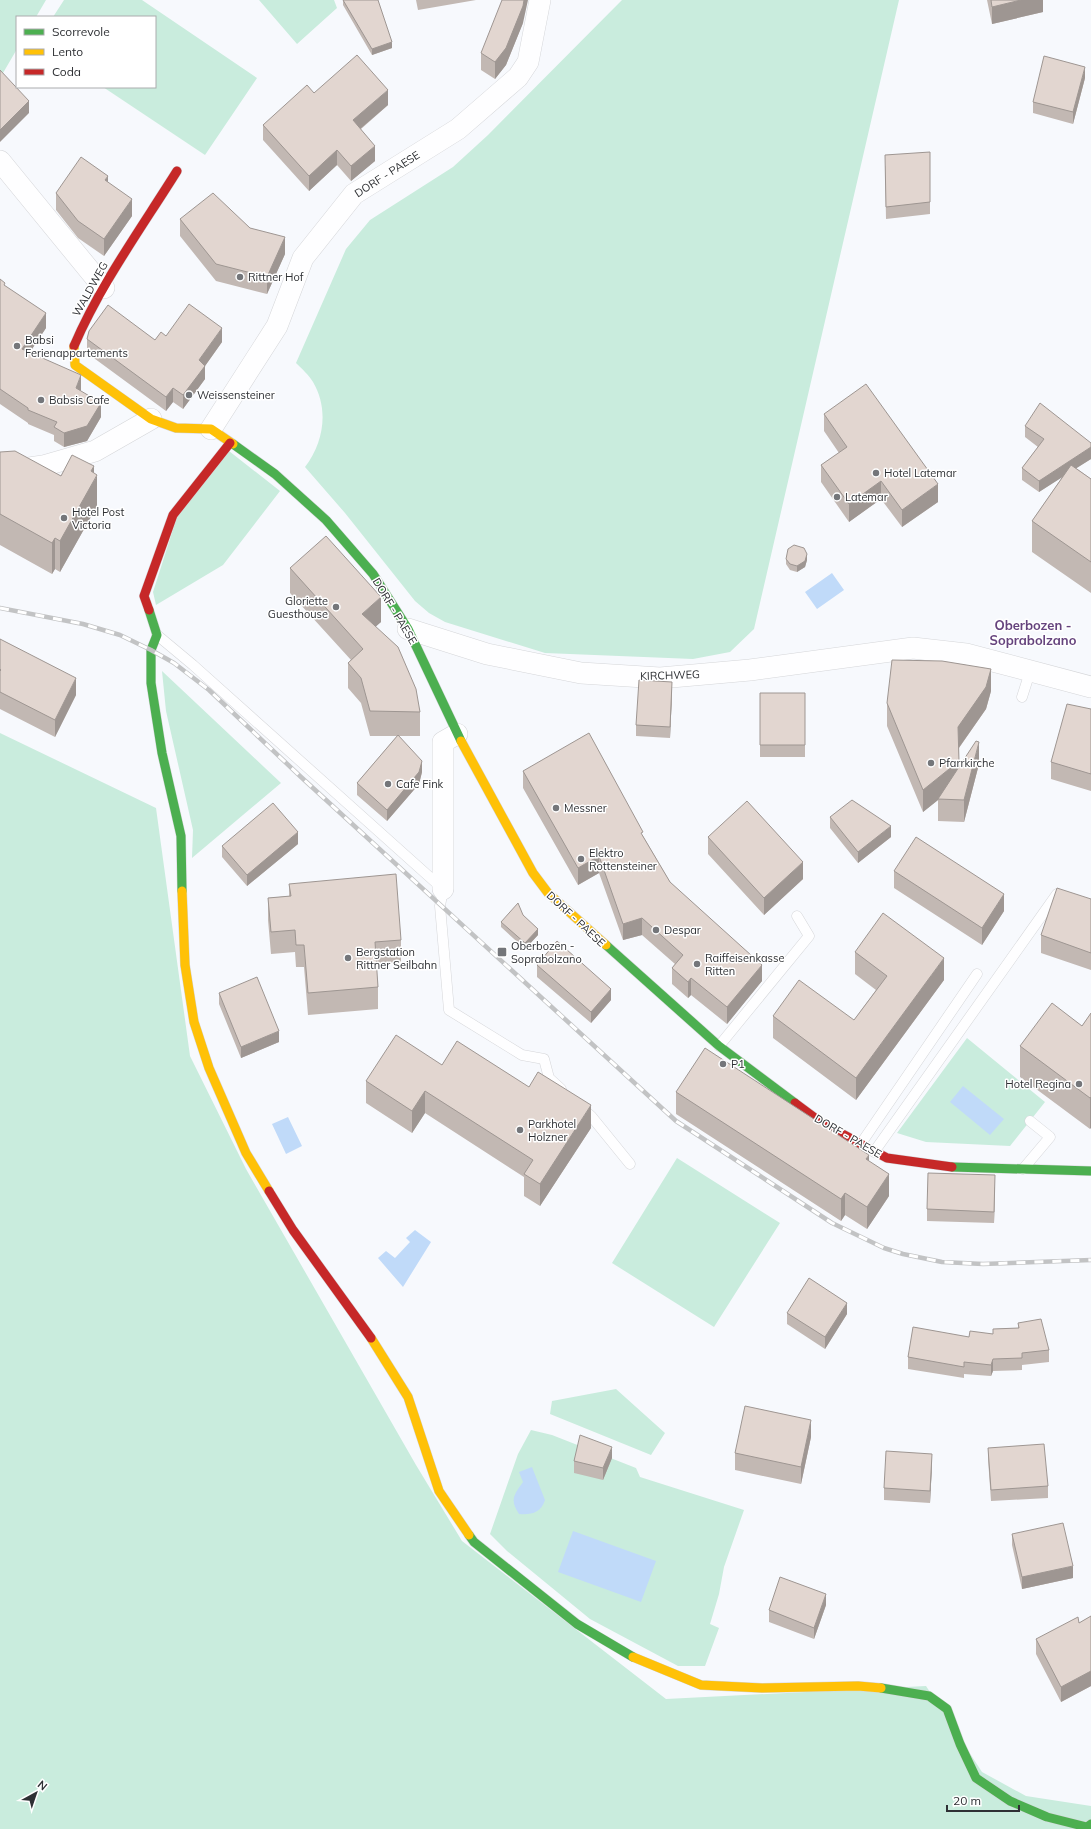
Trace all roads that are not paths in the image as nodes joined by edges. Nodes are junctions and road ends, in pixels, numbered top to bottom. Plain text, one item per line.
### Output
1 (540, 0) edge
2 (0, 161) edge
3 (177, 171) dead end
4 (104, 288) junction
5 (151, 419) junction
6 (211, 429) junction
7 (230, 443) junction
8 (0, 472) edge
9 (408, 629) junction
10 (157, 635) junction
11 (1030, 672) junction
12 (1091, 687) edge
13 (1022, 697) dead end
14 (457, 734) junction
15 (443, 889) junction
16 (1057, 894) edge
17 (797, 916) dead end
18 (977, 974) dead end
19 (719, 1046) junction
20 (1030, 1121) dead end
21 (860, 1145) junction
22 (874, 1152) junction
23 (630, 1164) dead end
24 (1023, 1169) junction
25 (1091, 1171) edge
26 (1091, 1824) edge

1 - 6 street, DORF - PAESE
2 - 4 street
3 - 4 street, WALDWEG
4 - 5 street, WALDWEG
5 - 6 street
5 - 8 street
6 - 7 street, DORF - PAESE
7 - 9 street, DORF - PAESE
7 - 10 street
9 - 11 street, KIRCHWEG
9 - 14 street, DORF - PAESE
10 - 15 lane
10 - 26 street
11 - 12 street, KIRCHWEG
11 - 13 lane
14 - 15 street
14 - 19 street, DORF - PAESE
15 - 23 lane
16 - 22 lane
17 - 19 lane
18 - 21 lane
19 - 21 street, DORF - PAESE
20 - 24 lane
21 - 22 street, DORF - PAESE
22 - 24 street, DORF - PAESE
24 - 25 street, DORF - PAESE

